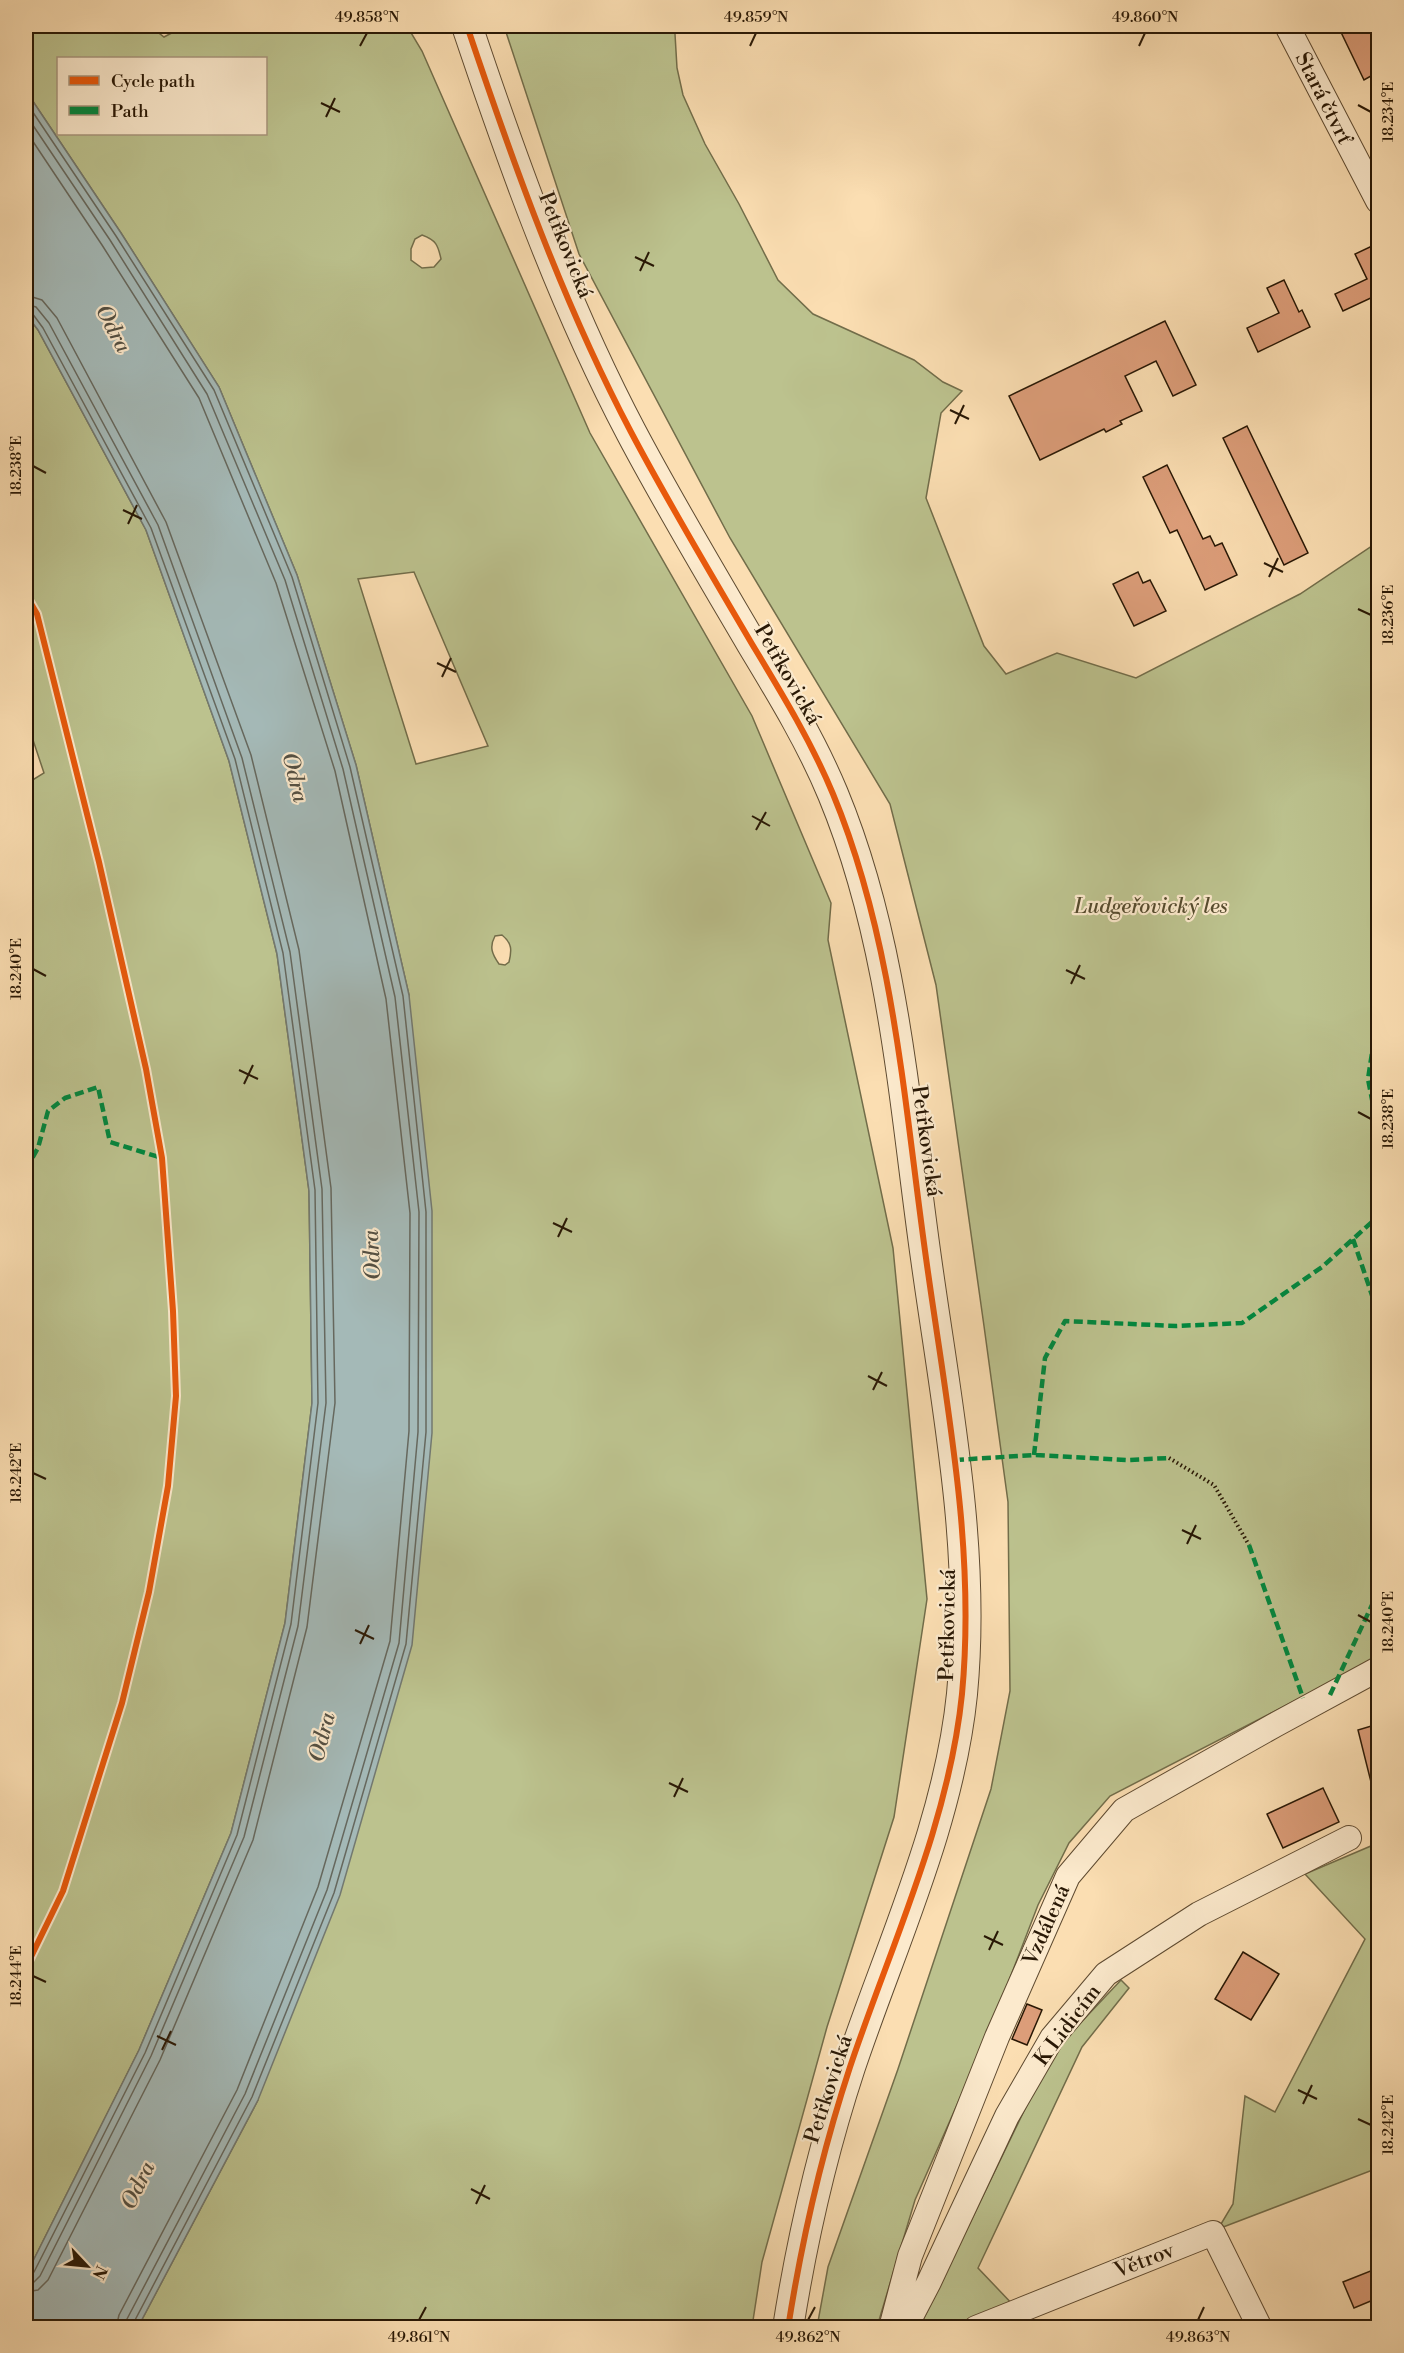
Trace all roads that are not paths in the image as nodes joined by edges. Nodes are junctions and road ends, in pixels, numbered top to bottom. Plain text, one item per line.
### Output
1 (467, 26) edge
2 (1287, 26) edge
3 (1378, 201) edge
4 (1378, 1669) edge
5 (1349, 1838) dead end
6 (788, 2328) edge
7 (891, 2328) edge
8 (905, 2328) edge
9 (976, 2328) edge
10 (1260, 2328) edge

1 - 6 street, Petřkovická
2 - 3 street, Stará čtvrť
4 - 7 street, Vzdálená
5 - 8 street, K Lidicím
9 - 10 street, Větrov

